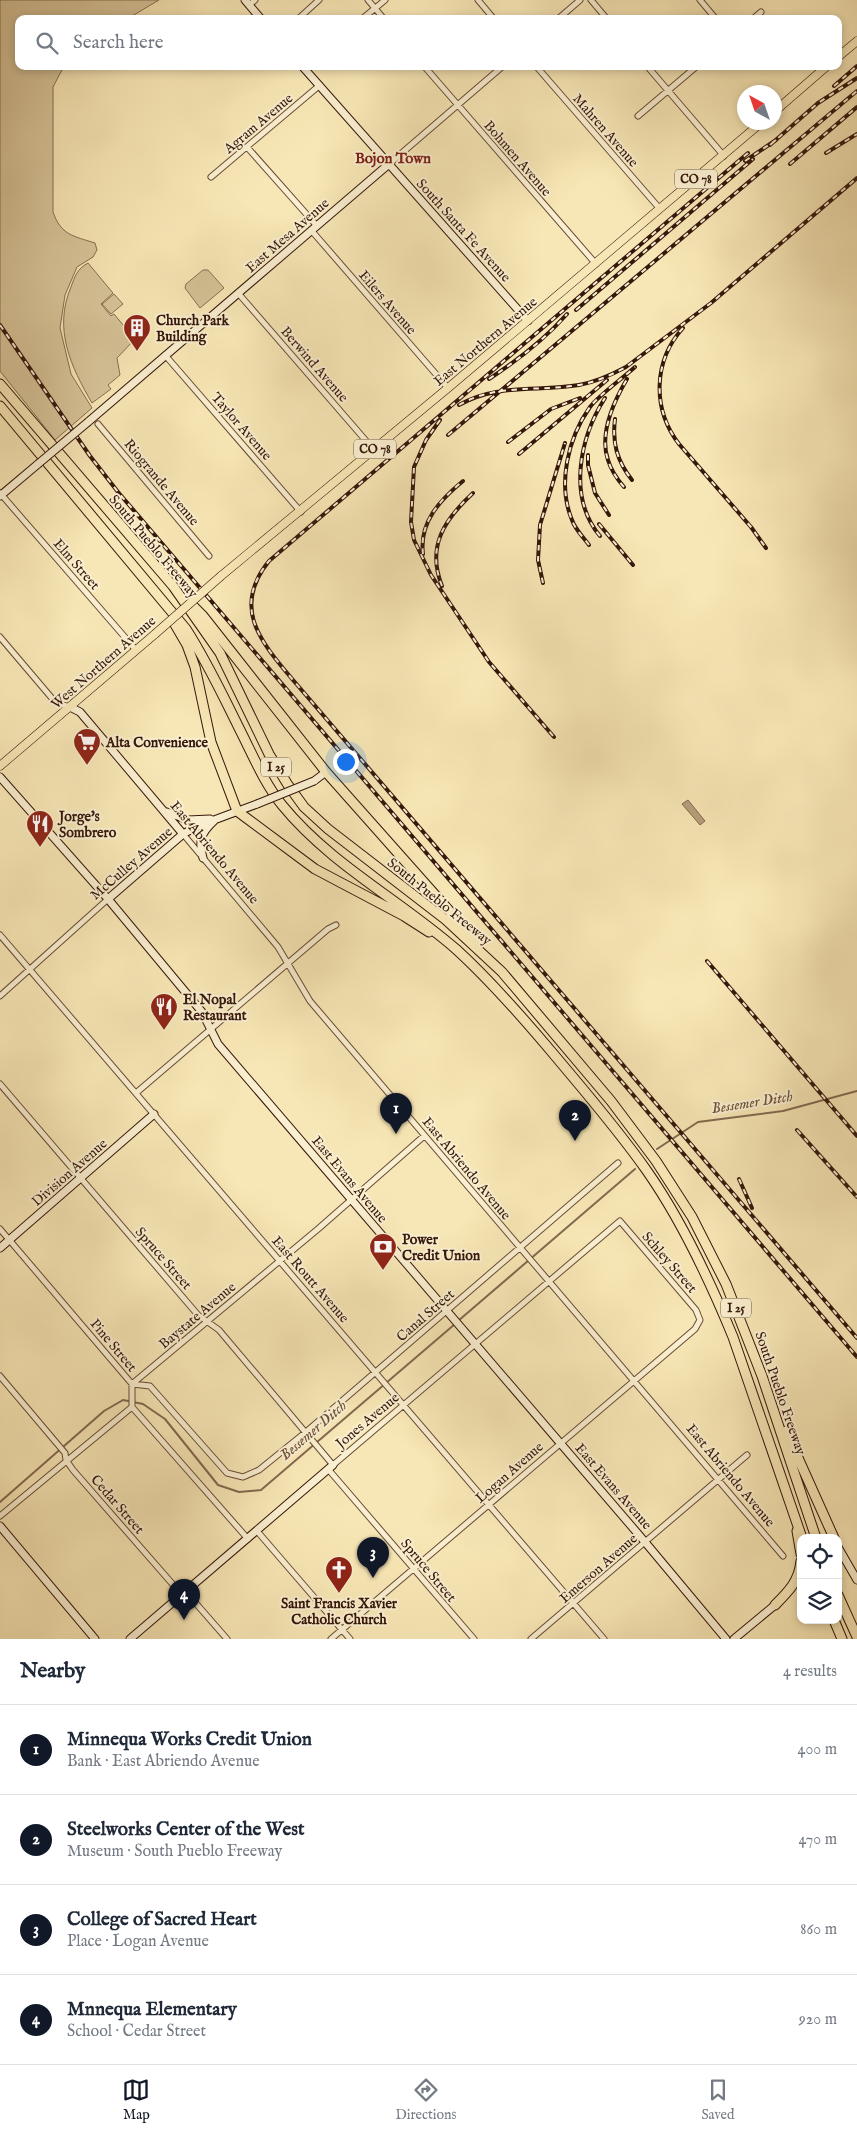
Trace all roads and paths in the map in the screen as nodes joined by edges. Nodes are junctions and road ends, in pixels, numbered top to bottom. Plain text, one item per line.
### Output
1 (319, 0) edge
2 (368, 0) edge
3 (384, 0) edge
4 (478, 0) edge
5 (580, 0) edge
6 (590, 0) edge
7 (700, 0) edge
8 (250, 2) edge
9 (375, 8) junction
10 (761, 12) dead end
11 (258, 15) edge
12 (302, 15) edge
13 (367, 15) edge
14 (381, 15) edge
15 (491, 15) edge
16 (563, 15) edge
17 (603, 15) edge
18 (713, 15) edge
19 (758, 15) edge
20 (857, 41) edge
21 (842, 54) edge
22 (307, 70) edge
23 (427, 70) edge
24 (498, 70) edge
25 (539, 70) edge
26 (650, 70) edge
27 (692, 70) edge
28 (822, 70) edge
29 (320, 86) junction
30 (668, 91) junction
31 (457, 105) junction
32 (782, 105) edge
33 (638, 116) dead end
34 (753, 130) edge
35 (247, 147) junction
36 (724, 156) junction
37 (388, 164) junction
38 (211, 177) dead end
39 (660, 209) junction
40 (314, 228) junction
41 (596, 264) junction
42 (238, 293) junction
43 (528, 321) junction
44 (166, 356) junction
45 (0, 384) edge
46 (448, 388) junction
47 (0, 406) edge
48 (98, 424) dead end
49 (374, 450) junction
50 (1, 494) edge
51 (301, 512) junction
52 (209, 556) dead end
53 (221, 576) joint
54 (173, 586) junction
55 (154, 591) junction
56 (0, 637) edge
57 (136, 650) junction
58 (70, 707) junction
59 (0, 766) edge
60 (326, 772) junction
61 (0, 777) edge
62 (161, 808) junction
63 (237, 811) junction
64 (217, 818) junction
65 (183, 834) junction
66 (203, 858) junction
67 (108, 899) junction
68 (336, 925) dead end
69 (0, 935) edge
70 (458, 951) junction
71 (289, 964) junction
72 (30, 969) junction
73 (502, 972) junction
74 (0, 996) edge
75 (210, 1030) junction
76 (0, 1084) edge
77 (136, 1093) junction
78 (154, 1114) junction
79 (424, 1136) junction
80 (618, 1163) dead end
81 (81, 1179) junction
82 (351, 1200) junction
83 (620, 1221) joint
84 (0, 1229) edge
85 (9, 1240) junction
86 (0, 1248) edge
87 (519, 1248) junction
88 (280, 1261) junction
89 (548, 1281) junction
90 (447, 1311) junction
91 (700, 1320) joint
92 (208, 1321) junction
93 (475, 1344) junction
94 (376, 1372) junction
95 (0, 1376) edge
96 (762, 1376) junction
97 (634, 1381) junction
98 (132, 1384) junction
99 (404, 1405) junction
100 (132, 1407) junction
101 (306, 1432) junction
102 (560, 1443) junction
103 (747, 1455) dead end
104 (66, 1460) junction
105 (331, 1467) junction
106 (242, 1478) joint
107 (719, 1479) junction
108 (490, 1504) junction
109 (791, 1507) junction
110 (0, 1516) edge
111 (0, 1526) edge
112 (257, 1531) junction
113 (801, 1534) edge
114 (815, 1534) edge
115 (832, 1534) edge
116 (797, 1535) edge
117 (248, 1539) junction
118 (645, 1542) junction
119 (842, 1555) edge
120 (783, 1556) dead end
121 (414, 1568) junction
122 (797, 1579) edge
123 (857, 1580) edge
124 (186, 1592) junction
125 (573, 1603) junction
126 (842, 1604) edge
127 (775, 1605) joint
128 (836, 1624) edge
129 (342, 1629) junction
130 (857, 1637) edge
131 (96, 1639) edge
132 (130, 1639) edge
133 (227, 1639) edge
134 (331, 1639) edge
135 (350, 1639) edge
136 (474, 1639) edge
137 (531, 1639) edge
138 (604, 1639) edge
139 (726, 1639) edge
140 (734, 1639) edge
141 (842, 1639) edge

1 - 12 street
2 - 9 street
3 - 9 street
4 - 15 street
5 - 16 street
6 - 17 street
7 - 18 street
8 - 11 street
9 - 13 street
9 - 14 street
10 - 19 street
20 - 21 main road
22 - 29 street, South Santa Fe Avenue
23 - 31 street, Bohmen Avenue
24 - 31 street, East Mesa Avenue
25 - 39 street, Mahren Avenue
26 - 30 street
27 - 30 street
28 - 32 main road
29 - 35 street, Agram Avenue
29 - 37 street, South Santa Fe Avenue
30 - 33 street
30 - 36 street
31 - 37 street, East Mesa Avenue
31 - 41 street, Bohmen Avenue
34 - 36 main road, East Northern Avenue / CO 78
35 - 38 street, Agram Avenue
35 - 40 street, Eilers Avenue
36 - 39 main road, East Northern Avenue / CO 78
37 - 40 street, East Mesa Avenue
37 - 43 street, South Santa Fe Avenue
39 - 41 main road, East Northern Avenue / CO 78
40 - 42 street, East Mesa Avenue
40 - 46 street, Eilers Avenue
41 - 43 main road, East Northern Avenue / CO 78
42 - 44 street, East Mesa Avenue
42 - 49 street, Berwind Avenue
43 - 46 main road, East Northern Avenue / CO 78
44 - 50 street, East Mesa Avenue, bridge
44 - 51 street, Taylor Avenue
45 - 54 highway, South Pueblo Freeway / I 25
46 - 49 main road, East Northern Avenue / CO 78
47 - 55 highway, South Pueblo Freeway / I 25
48 - 52 street, Riogrande Avenue
49 - 51 main road, East Northern Avenue / CO 78
50 - 57 street, Elm Street
51 - 53 main road, East Northern Avenue / CO 78
53 - 57 main road, West Northern Avenue / CO 78, bridge
54 - 60 highway
54 - 73 highway, South Pueblo Freeway / I 25
55 - 63 highway
55 - 70 highway, South Pueblo Freeway / I 25
56 - 58 street, East Abriendo Avenue
57 - 58 main road, West Northern Avenue / CO 78
58 - 59 main road, West Northern Avenue / CO 78
58 - 62 street, East Abriendo Avenue
60 - 63 street, McCulley Avenue, bridge
60 - 73 highway
61 - 67 street, East Evans Avenue
62 - 64 street
62 - 65 street, East Abriendo Avenue
63 - 64 street, McCulley Avenue
63 - 70 highway
64 - 65 street, McCulley Avenue
64 - 66 street
65 - 66 street, East Abriendo Avenue
65 - 67 street, McCulley Avenue
66 - 71 street, East Abriendo Avenue
67 - 72 street, McCulley Avenue
67 - 75 street, East Evans Avenue
68 - 71 street
69 - 72 street, East Routt Avenue
70 - 109 highway, South Pueblo Freeway / I 25
71 - 75 street
71 - 79 street, East Abriendo Avenue
72 - 74 street, McCulley Avenue
72 - 77 street, East Routt Avenue
73 - 96 highway, South Pueblo Freeway / I 25
75 - 77 street
75 - 82 street, East Evans Avenue
76 - 81 street, Spruce Street
77 - 78 street, East Routt Avenue
78 - 81 street, Division Avenue
78 - 88 street, East Routt Avenue
79 - 82 street, Baystate Avenue
79 - 87 street, East Abriendo Avenue
80 - 87 street, Canal Street
81 - 85 street, Division Avenue
81 - 92 street, Spruce Street
82 - 88 street, Baystate Avenue
82 - 90 street, East Evans Avenue
83 - 89 street, Jones Avenue
83 - 91 street, Schley Street
84 - 85 street, Pine Street
85 - 86 street, Division Avenue
85 - 98 street, Pine Street
87 - 89 street, East Abriendo Avenue
87 - 90 street, Canal Street
88 - 92 street, Baystate Avenue
88 - 94 street, East Routt Avenue
89 - 93 street, Jones Avenue
89 - 97 street, East Abriendo Avenue
90 - 93 street, East Evans Avenue
90 - 94 street, Canal Street
91 - 97 street, Logan Avenue
92 - 98 street, Baystate Avenue
92 - 101 street, Spruce Street
93 - 99 street, Jones Avenue
93 - 102 street, East Evans Avenue
94 - 99 street, East Routt Avenue
94 - 101 street, Canal Street
95 - 104 street
96 - 114 highway, South Pueblo Freeway / I 25
96 - 115 highway
97 - 102 street, Logan Avenue
97 - 107 street, East Abriendo Avenue
98 - 100 street
98 - 106 street, Pine Street
99 - 105 street, Jones Avenue
99 - 108 street, East Routt Avenue
100 - 104 street
100 - 117 street
101 - 105 street, Spruce Street
101 - 106 street, Canal Street
102 - 108 street, Logan Avenue
102 - 118 street, East Evans Avenue
103 - 107 street, Emerson Avenue
104 - 110 street
104 - 124 street, Cedar Street
105 - 112 street, Jones Avenue
105 - 121 street, Spruce Street
107 - 118 street, Emerson Avenue
107 - 120 street, East Abriendo Avenue
108 - 121 street, Logan Avenue
108 - 125 street, East Routt Avenue
109 - 113 highway, South Pueblo Freeway / I 25
109 - 116 highway
111 - 131 street
112 - 117 street, Jones Avenue
112 - 129 street
117 - 124 street, Jones Avenue
118 - 125 street, Emerson Avenue
118 - 139 street, East Evans Avenue
119 - 123 street
121 - 129 street, Logan Avenue
121 - 136 street, Spruce Street
122 - 127 highway
124 - 132 street, Jones Avenue
124 - 133 street, Cedar Street
125 - 137 street, Emerson Avenue
125 - 138 street, East Routt Avenue
126 - 130 highway
127 - 140 street
128 - 141 highway
129 - 134 street, Logan Avenue
129 - 135 street

